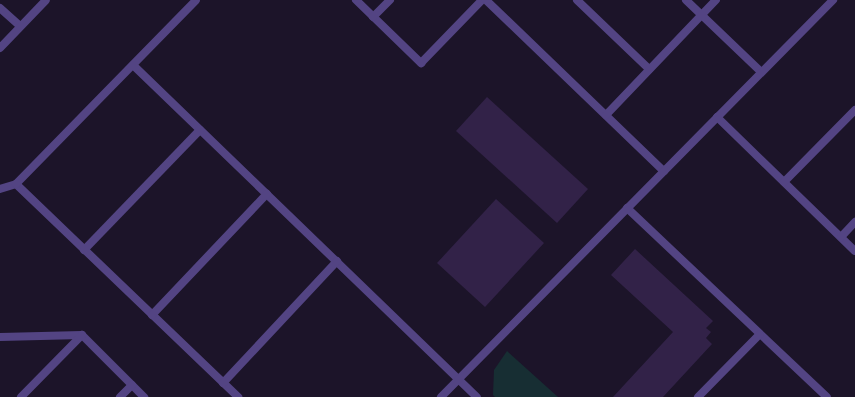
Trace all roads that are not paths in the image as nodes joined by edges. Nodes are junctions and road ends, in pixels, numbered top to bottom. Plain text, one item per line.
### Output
1 (46, 0) edge
2 (196, 0) edge
3 (356, 0) edge
4 (390, 0) edge
5 (482, 0) edge
6 (486, 0) edge
7 (577, 0) edge
8 (686, 0) edge
9 (716, 0) edge
10 (833, 0) edge
11 (0, 8) edge
12 (702, 15) junction
13 (373, 17) junction
14 (20, 26) junction
15 (0, 48) edge
16 (133, 65) junction
17 (650, 69) junction
18 (761, 72) junction
19 (855, 110) edge
20 (606, 115) junction
21 (717, 117) junction
22 (200, 130) junction
23 (664, 171) junction
24 (784, 182) junction
25 (16, 184) junction
26 (0, 189) edge
27 (267, 194) junction
28 (627, 208) junction
29 (855, 222) edge
30 (841, 237) junction
31 (84, 250) junction
32 (855, 250) edge
33 (337, 261) junction
34 (152, 315) junction
35 (760, 334) junction
36 (82, 335) junction
37 (0, 337) edge
38 (459, 379) junction
39 (223, 383) junction
40 (132, 385) junction
41 (21, 397) edge
42 (120, 397) edge
43 (144, 397) edge
44 (238, 397) edge
45 (441, 397) edge
46 (477, 397) edge
47 (698, 397) edge
48 (827, 397) edge

1 - 14 street
2 - 16 street
3 - 13 street
4 - 13 street
5 - 13 street
6 - 20 street
7 - 17 street
8 - 12 street
9 - 12 street
10 - 18 street
11 - 14 street
12 - 17 street
12 - 18 street
14 - 15 street
16 - 22 street
16 - 25 street
17 - 20 street
18 - 21 street
19 - 24 street
20 - 23 street
21 - 23 street
21 - 24 street
22 - 27 street
22 - 31 street
23 - 28 street
24 - 30 street
25 - 26 street
25 - 31 street
27 - 33 street
27 - 34 street
28 - 35 street
28 - 38 street
29 - 30 street
30 - 32 street
31 - 34 street
33 - 38 street
33 - 39 street
34 - 39 street
35 - 47 street
35 - 48 street
36 - 37 street
36 - 40 street
36 - 41 street
38 - 45 street
38 - 46 street
39 - 44 street
40 - 42 street
40 - 43 street

